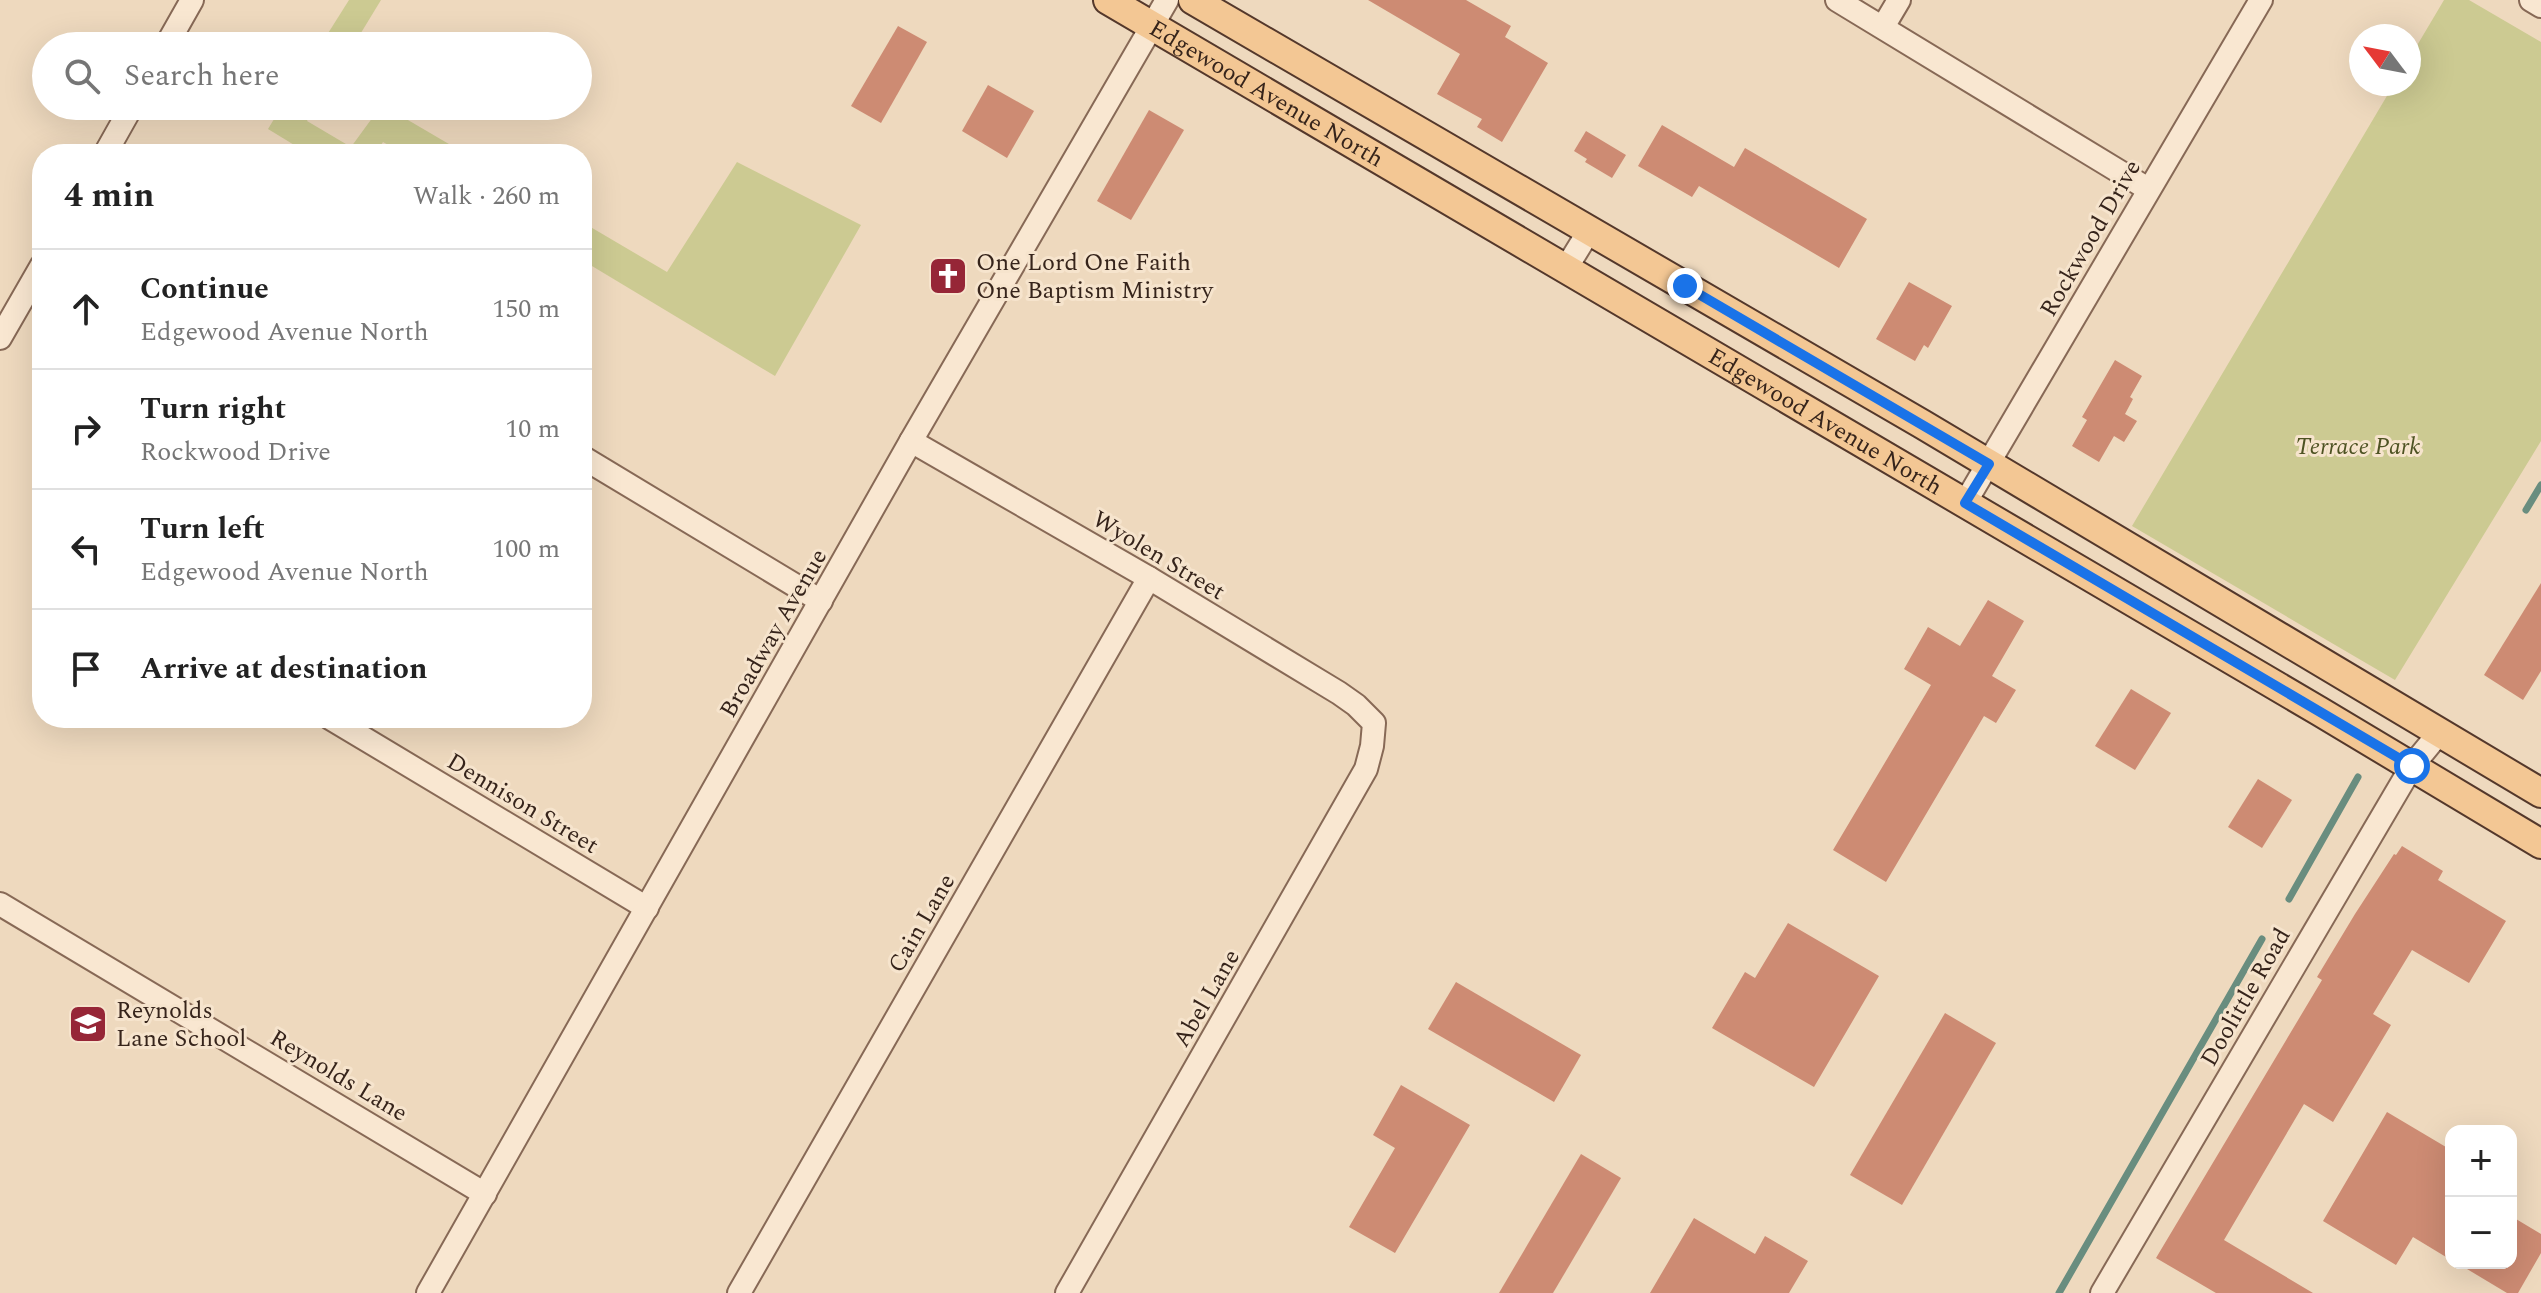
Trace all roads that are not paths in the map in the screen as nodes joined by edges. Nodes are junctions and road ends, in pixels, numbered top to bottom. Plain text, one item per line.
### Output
1 (192, 0) edge
2 (1108, 0) edge
3 (1167, 0) edge
4 (1193, 0) edge
5 (1837, 0) edge
6 (1899, 0) edge
7 (2261, 0) edge
8 (2531, 0) edge
9 (2541, 6) edge
10 (1152, 26) junction
11 (1883, 27) junction
12 (174, 32) edge
13 (124, 120) edge
14 (111, 144) edge
15 (2148, 189) junction
16 (1589, 231) junction
17 (1565, 270) junction
18 (32, 282) edge
19 (0, 338) edge
20 (911, 441) junction
21 (592, 463) edge
22 (1989, 464) junction
23 (1965, 503) junction
24 (1149, 578) junction
25 (821, 601) junction
26 (1374, 723) joint
27 (347, 728) edge
28 (2440, 732) junction
29 (2412, 766) junction
30 (2541, 793) edge
31 (2541, 844) edge
32 (0, 904) edge
33 (647, 908) junction
34 (485, 1194) junction
35 (428, 1293) edge
36 (739, 1293) edge
37 (1067, 1293) edge
38 (2102, 1293) edge

1 - 12 street
2 - 10 main road, Edgewood Avenue North
3 - 10 street, Broadway Avenue
4 - 16 main road, Edgewood Avenue North
5 - 11 street
6 - 11 street
7 - 15 street, Rockwood Drive
8 - 9 street
10 - 17 main road, Edgewood Avenue North
10 - 20 street, Broadway Avenue
11 - 15 street
13 - 14 street
15 - 22 street, Rockwood Drive
16 - 17 street
16 - 22 main road, Edgewood Avenue North
17 - 23 main road, Edgewood Avenue North
18 - 19 street
20 - 24 street, Wyolen Street
20 - 25 street, Broadway Avenue
21 - 25 street
22 - 23 street, Rockwood Drive
22 - 28 main road, Edgewood Avenue North
23 - 29 main road, Edgewood Avenue North
24 - 26 street, Wyolen Street
24 - 36 street, Cain Lane
25 - 33 street, Broadway Avenue
26 - 37 street, Abel Lane
27 - 33 street, Dennison Street
28 - 29 street, Doolittle Road
28 - 30 main road, Edgewood Avenue North
29 - 31 main road, Edgewood Avenue North
29 - 38 street, Doolittle Road
32 - 34 street, Reynolds Lane
33 - 34 street, Broadway Avenue
34 - 35 street, Broadway Avenue

